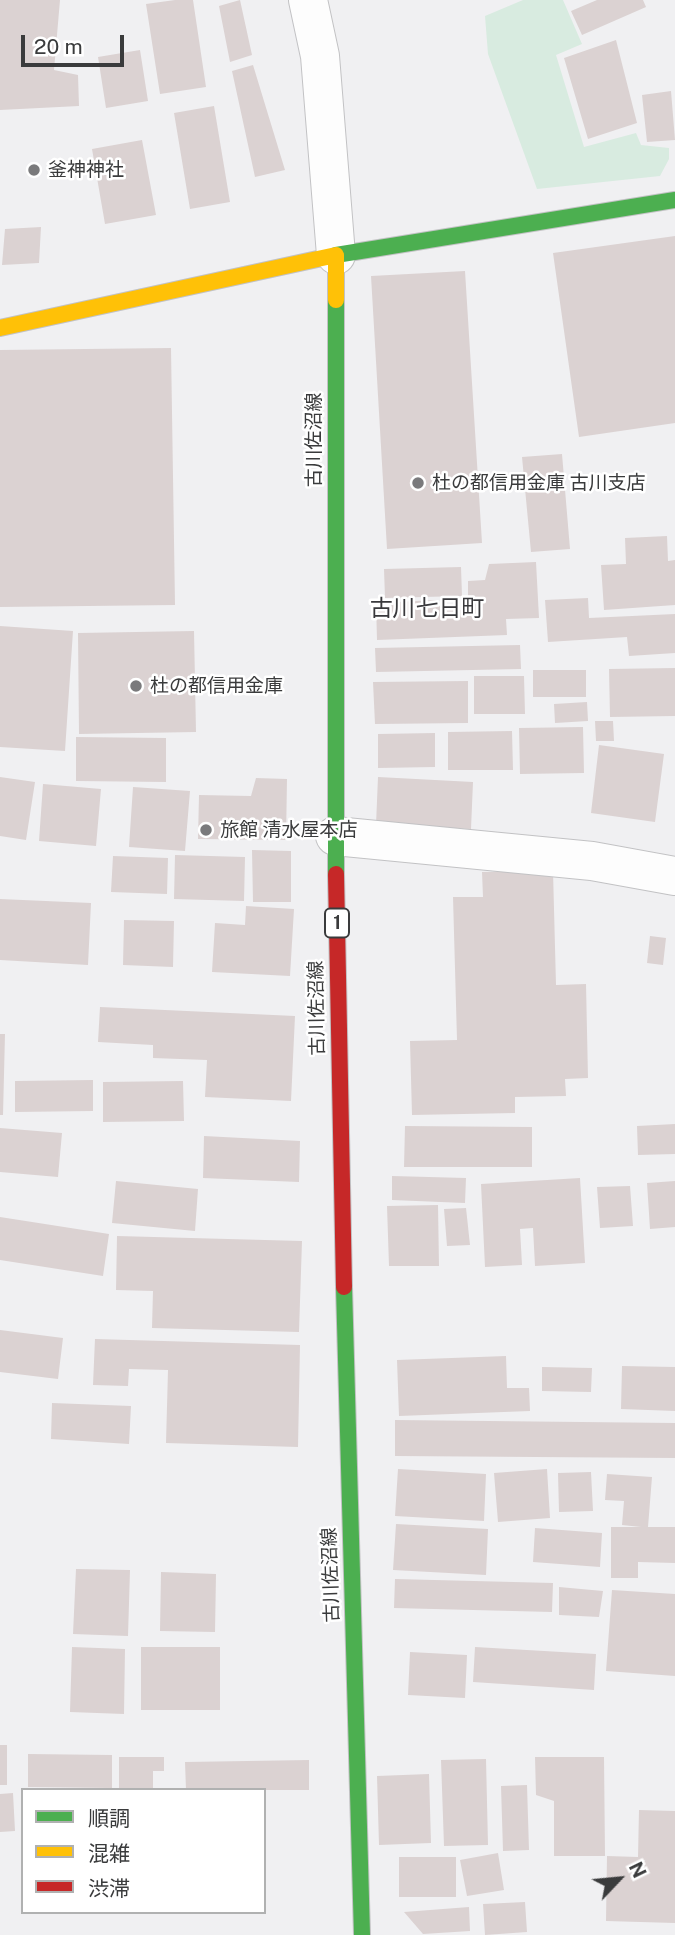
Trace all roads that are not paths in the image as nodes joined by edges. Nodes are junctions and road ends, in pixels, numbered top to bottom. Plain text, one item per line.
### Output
1 (309, 0) edge
2 (675, 200) edge
3 (336, 255) junction
4 (0, 328) edge
5 (335, 836) junction
6 (675, 876) edge
7 (362, 1935) edge

1 - 3 street
2 - 3 main road
3 - 4 main road
3 - 5 main road, 古川佐沼線 / 1
5 - 6 street
5 - 7 main road, 古川佐沼線 / 1

